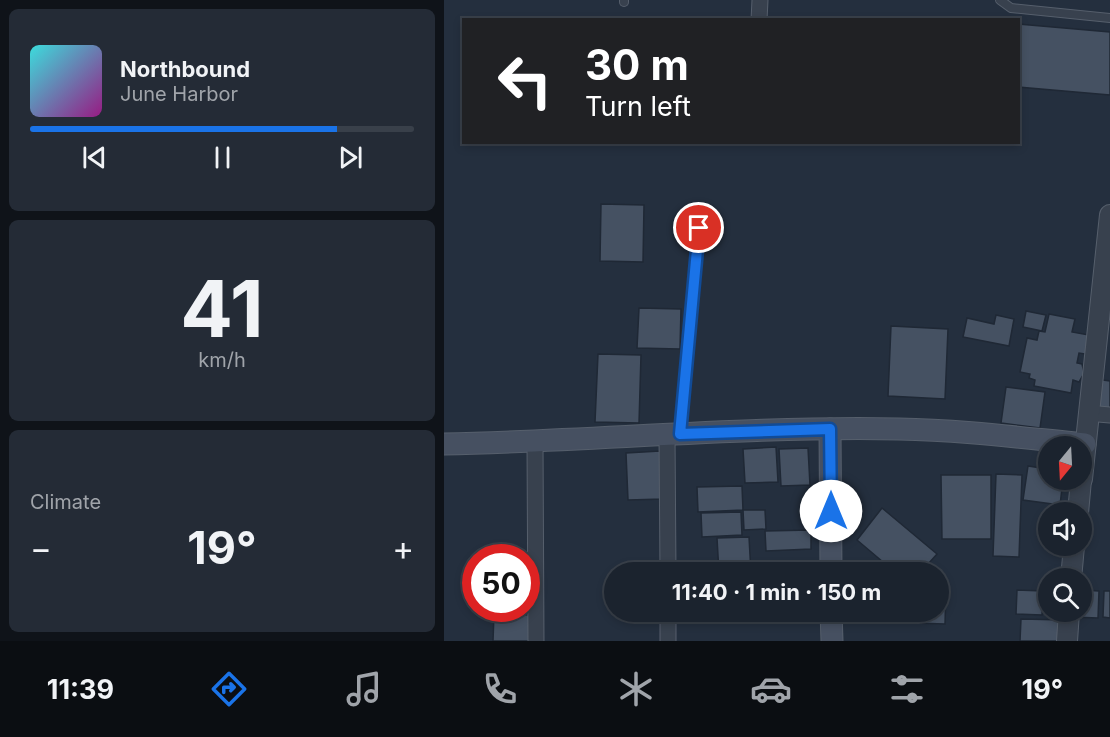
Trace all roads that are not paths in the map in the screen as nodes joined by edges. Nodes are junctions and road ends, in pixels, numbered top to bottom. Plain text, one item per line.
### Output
1 (760, 0) edge
2 (1000, 0) edge
3 (759, 18) edge
4 (1110, 18) edge
5 (1110, 215) edge
6 (699, 228) dead end
7 (1087, 413) junction
8 (1110, 415) edge
9 (830, 429) junction
10 (674, 435) junction
11 (1086, 436) edge
12 (1038, 439) edge
13 (535, 442) junction
14 (444, 444) edge
15 (668, 562) edge
16 (831, 562) edge
17 (668, 622) edge
18 (831, 622) edge
19 (1068, 622) edge
20 (536, 641) edge
21 (668, 641) edge
22 (832, 641) edge
23 (1067, 641) edge

1 - 3 street
2 - 4 lane
5 - 7 street
6 - 10 lane
7 - 8 street
7 - 11 street
9 - 10 main road
9 - 12 main road
9 - 16 main road
10 - 13 main road
10 - 15 street
13 - 14 main road
13 - 20 street
17 - 21 street
18 - 22 main road
19 - 23 street

